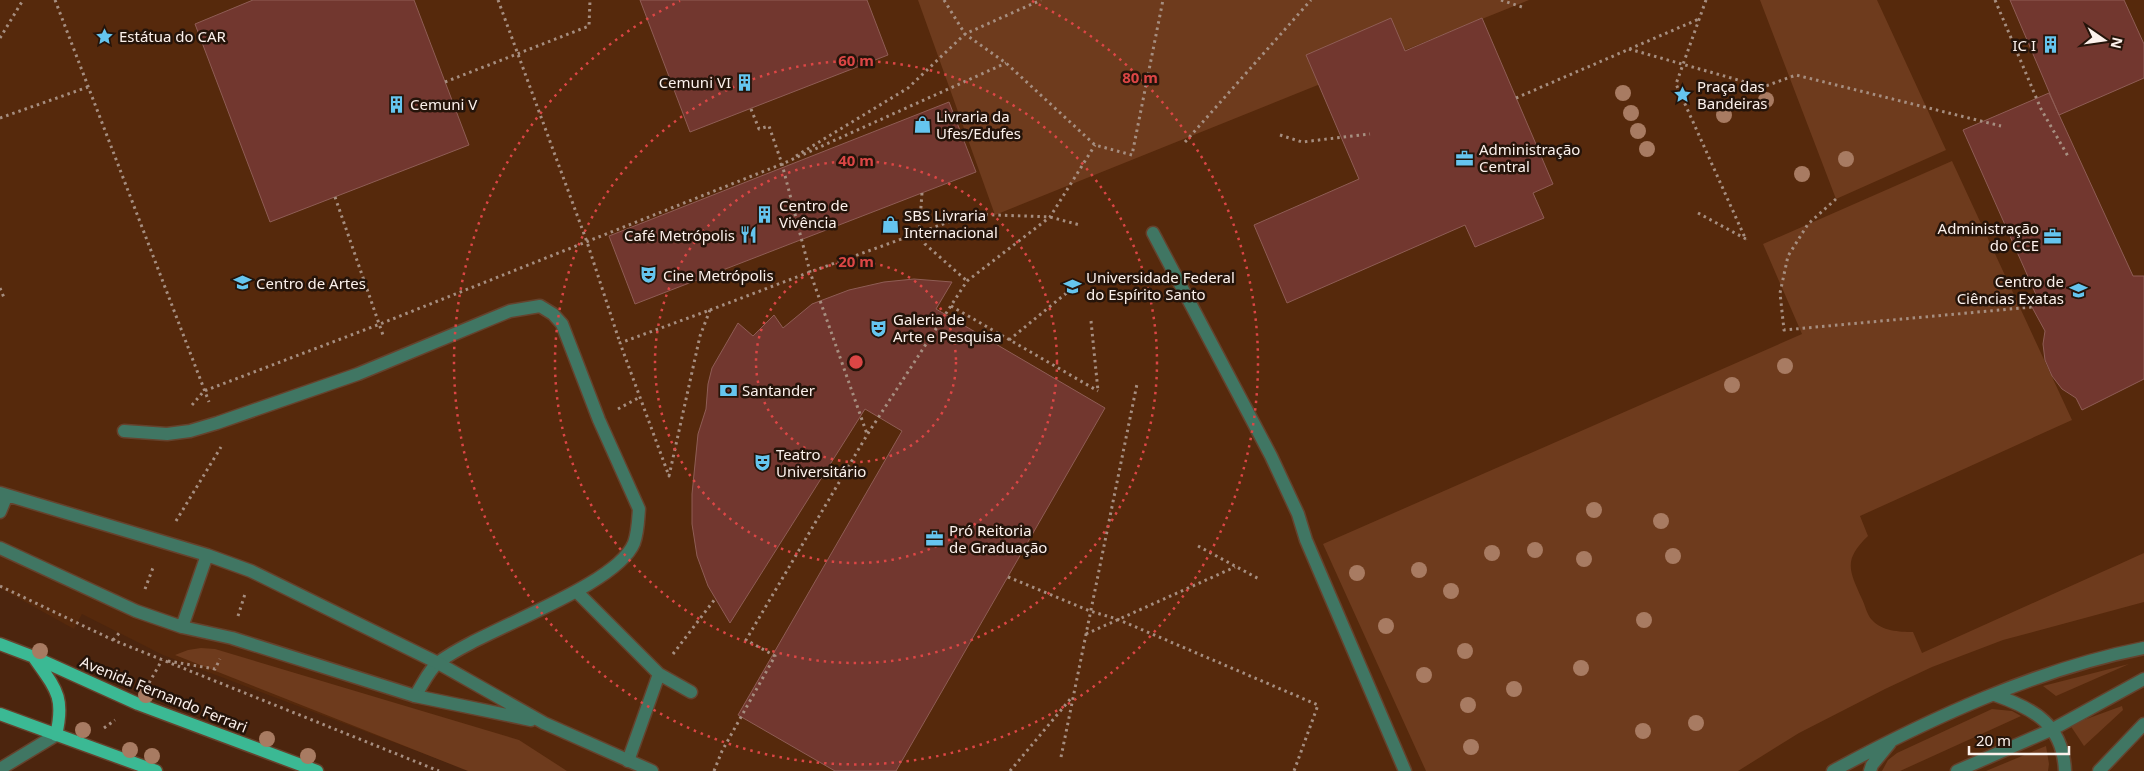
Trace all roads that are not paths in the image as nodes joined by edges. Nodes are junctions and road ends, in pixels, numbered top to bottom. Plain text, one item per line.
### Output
1 (1153, 233) dead end
2 (124, 431) dead end
3 (4, 494) edge
4 (0, 512) edge
5 (0, 548) edge
6 (207, 555) junction
7 (576, 591) junction
8 (182, 627) junction
9 (0, 635) edge
10 (0, 644) edge
11 (2144, 648) edge
12 (34, 657) junction
13 (438, 663) junction
14 (659, 674) junction
15 (2144, 680) edge
16 (691, 692) dead end
17 (1995, 694) junction
18 (415, 696) junction
19 (0, 714) edge
20 (544, 723) junction
21 (2144, 724) edge
22 (2053, 729) junction
23 (56, 735) junction
24 (1894, 738) junction
25 (628, 761) junction
26 (0, 769) edge
27 (156, 771) edge
28 (317, 771) edge
29 (652, 771) edge
30 (1405, 771) edge
31 (1833, 771) edge
32 (1870, 771) edge
33 (1957, 771) edge
34 (2065, 771) edge
35 (2099, 771) edge

1 - 30 street
2 - 7 street
3 - 4 street
3 - 6 street
5 - 8 street
6 - 8 street
6 - 13 street
7 - 13 street
7 - 14 street
8 - 18 street
9 - 12 main road
10 - 12 main road, Avenida Fernando Ferrari
11 - 17 street
12 - 23 main road
12 - 28 main road, Avenida Fernando Ferrari
13 - 18 street
13 - 20 street
14 - 16 street
14 - 25 street
15 - 22 street
17 - 22 street
17 - 24 street
18 - 20 street
19 - 23 main road
20 - 25 street
21 - 35 street
22 - 33 street
22 - 34 street
23 - 26 street
23 - 27 main road
24 - 31 street
24 - 32 street
25 - 29 street

